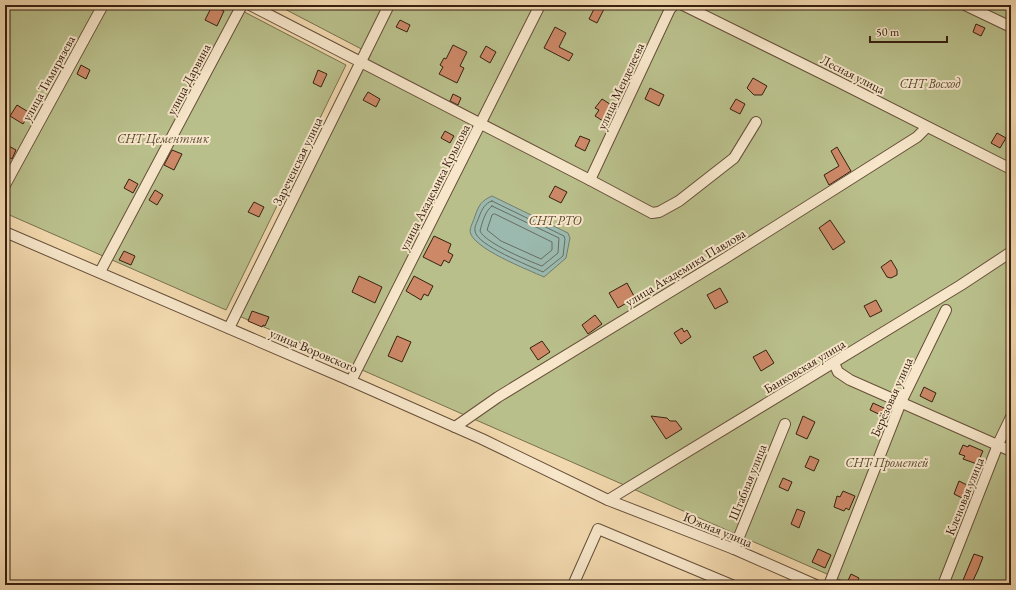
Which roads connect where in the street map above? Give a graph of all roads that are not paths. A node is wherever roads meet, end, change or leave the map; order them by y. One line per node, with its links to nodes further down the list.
1 (103, 5): 16 (street, улица Тимирязева)
2 (242, 5): 19 (street, улица Дарвина)
3 (250, 5): 10 (street)
4 (389, 5): 10 (street, Зареченская улица)
5 (540, 5): 12 (street, улица Академика Крылова)
6 (674, 5): 15 (street, улица Менделеева)
7 (683, 5): 13 (street, Лесная улица)
8 (965, 5): 9 (street)
9 (1011, 27)
10 (361, 62): 12 (street); 21 (street, Зареченская улица)
11 (756, 122): 15 (street)
12 (480, 124): 15 (street); 23 (street, улица Академика Крылова)
13 (927, 126): 14 (street, Лесная улица); 27 (street, улица Академика Павлова)
14 (1011, 169)
15 (590, 180)
16 (5, 186)
17 (5, 232): 19 (street, улица Воровского)
18 (1011, 252): 22 (street, Банковская улица)
19 (100, 272): 21 (street, улица Воровского)
20 (946, 310): 24 (street, Берёзовая улица)
21 (229, 328): 23 (street, улица Воровского)
22 (834, 363): 24 (street); 30 (street, Банковская улица)
23 (352, 381): 27 (street, улица Воровского)
24 (901, 402): 28 (street); 35 (street, Берёзовая улица)
25 (1011, 417): 28 (street, Кленовая улица)
26 (785, 424): 31 (street, Штабная улица)
27 (455, 427): 30 (street, улица Воровского)
28 (998, 446): 29 (street); 36 (street, Кленовая улица)
29 (1011, 451)
30 (608, 500): 31 (street, Южная улица)
31 (734, 550): 34 (street, Южная улица)
32 (573, 585): 33 (street)
33 (732, 585)
34 (816, 585)
35 (829, 585)
36 (943, 585)

